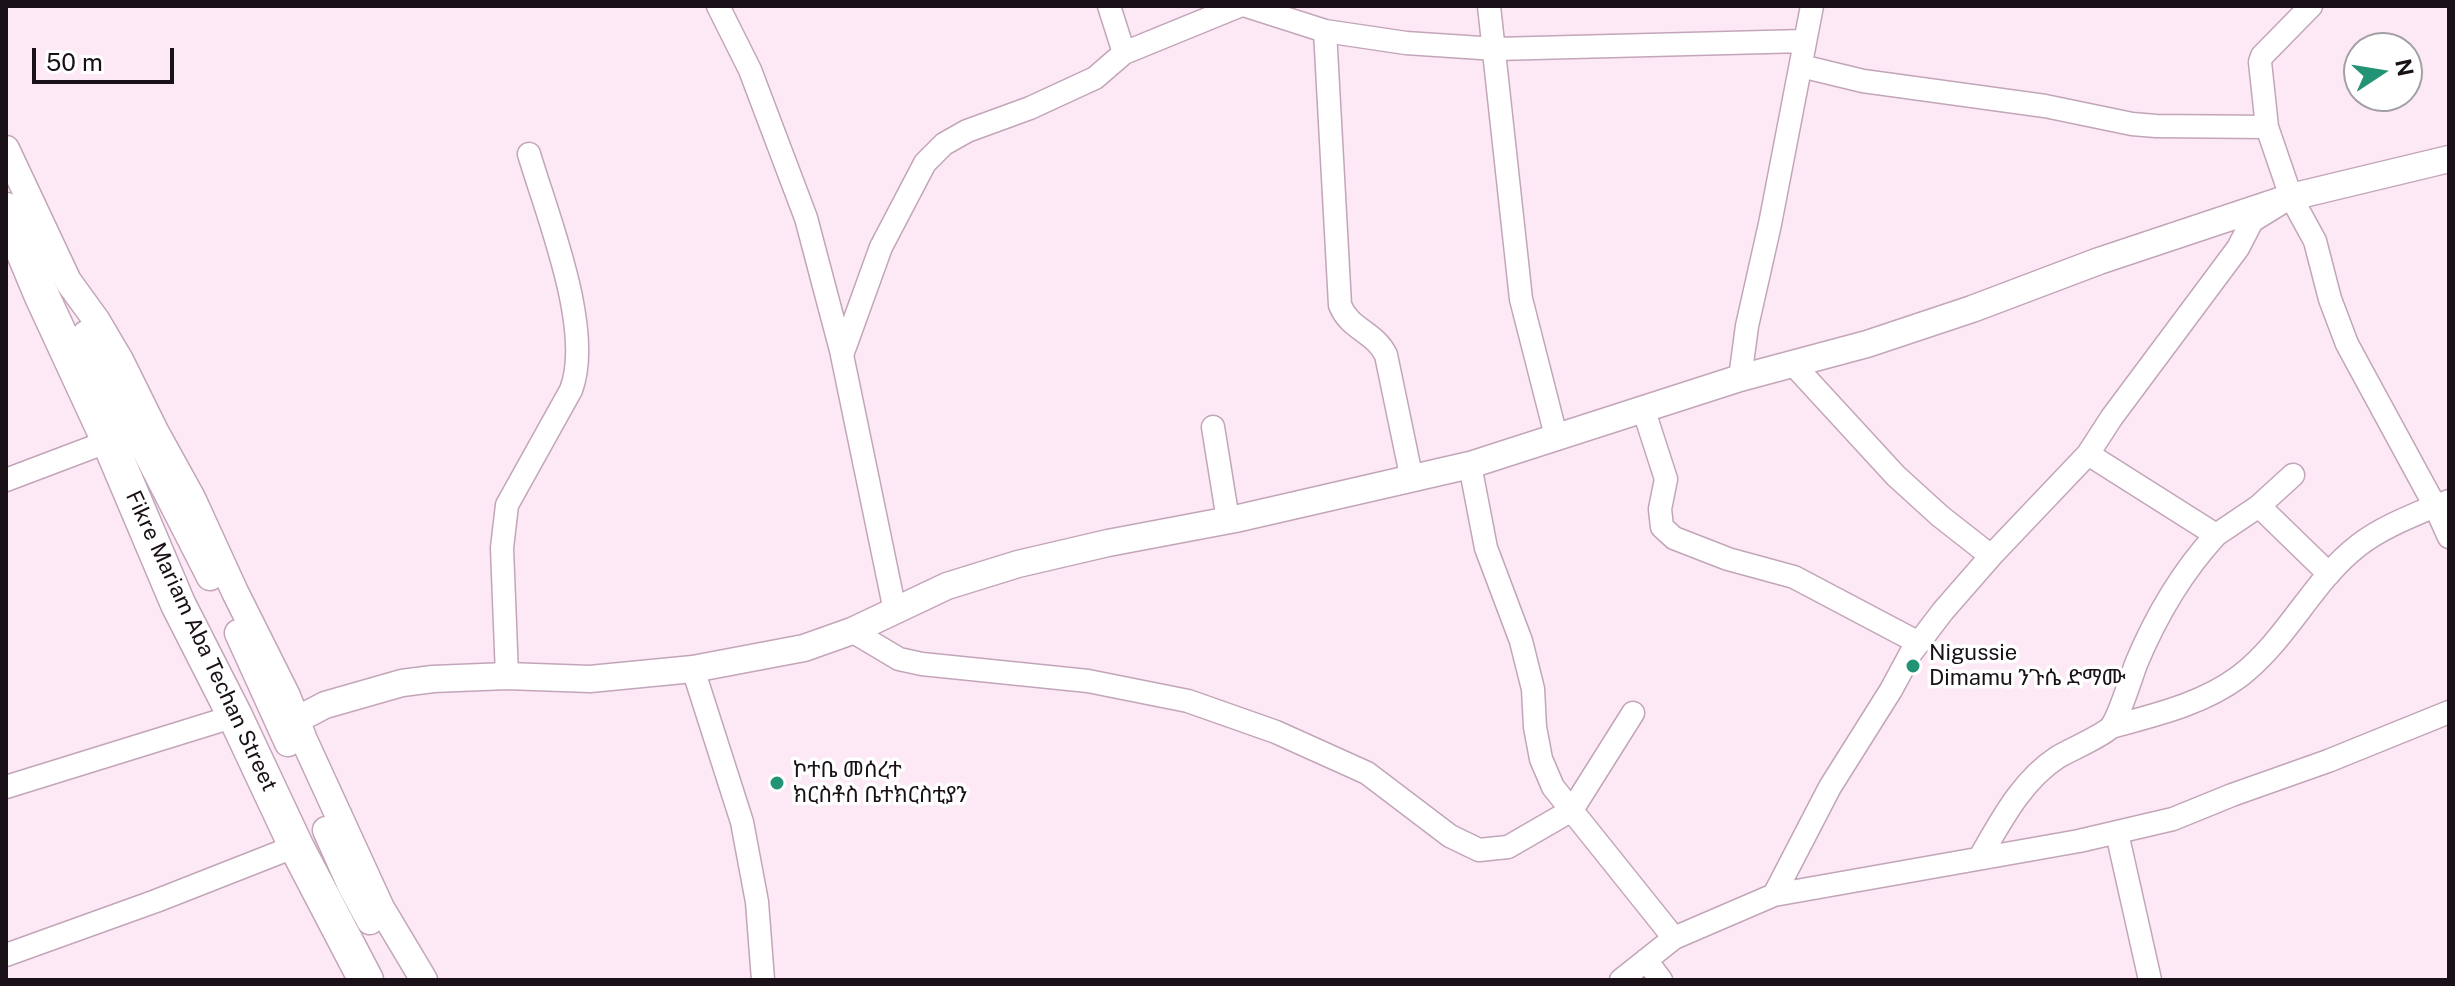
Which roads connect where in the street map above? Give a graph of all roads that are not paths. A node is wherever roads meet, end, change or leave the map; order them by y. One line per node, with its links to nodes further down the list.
1 (718, 6): 21 (street)
2 (1109, 6): 11 (street)
3 (1239, 6): 11 (street)
4 (1247, 6): 8 (street)
5 (1489, 6): 10 (street)
6 (1812, 6): 9 (street)
7 (2311, 6): 13 (street)
8 (1325, 31): 10 (street); 32 (street)
9 (1804, 41): 10 (street); 12 (street)
10 (1496, 49): 26 (street)
11 (1124, 53): 21 (street)
12 (1801, 66): 13 (street); 23 (street)
13 (2267, 127): 17 (street)
14 (6, 149): 20 (street)
15 (529, 154): 44 (street)
16 (2449, 159): 17 (street)
17 (2291, 197): 22 (street); 28 (street); 33 (street)
18 (6, 210): 19 (main road, Fikre Mariam Aba Techan Street)
19 (41, 294): 20 (main road); 27 (main road, Fikre Mariam Aba Techan Street)
20 (86, 317): 48 (street)
21 (842, 355): 40 (street)
22 (1792, 363): 23 (street); 38 (street)
23 (1740, 378): 24 (street)
24 (1643, 408): 26 (street); 42 (street)
25 (1213, 427): 35 (street)
26 (1556, 436): 29 (street)
27 (109, 441): 31 (street); 47 (main road, Fikre Mariam Aba Techan Street)
28 (2088, 454): 36 (street); 38 (street)
29 (1470, 465): 32 (street); 51 (street)
30 (2293, 475): 34 (street)
31 (6, 480)
32 (1412, 480): 35 (street)
33 (2442, 504): 37 (street); 39 (street)
34 (2259, 506): 36 (street); 39 (street)
35 (1228, 520): 40 (street)
36 (2216, 535): 49 (street)
37 (2449, 537)
38 (1991, 556): 42 (street)
39 (2329, 574): 49 (street)
40 (895, 611): 41 (street)
41 (852, 631): 43 (street); 51 (street)
42 (1919, 643): 55 (street)
43 (693, 669): 44 (street); 62 (street)
44 (507, 676): 48 (street)
45 (2449, 712): 52 (street)
46 (1633, 713): 51 (street)
47 (235, 716): 50 (street); 53 (main road, Fikre Mariam Aba Techan Street)
48 (288, 724): 60 (street); 61 (street)
49 (2111, 727): 54 (street)
50 (6, 787)
51 (1572, 810): 56 (street)
52 (2117, 833): 54 (street); 65 (street)
53 (296, 846): 57 (street); 59 (main road, Fikre Mariam Aba Techan Street)
54 (1980, 857): 55 (street)
55 (1774, 895): 56 (street)
56 (1674, 938): 58 (street)
57 (6, 955)
58 (1646, 960): 63 (street); 64 (street)
59 (366, 980)
60 (403, 980)
61 (424, 980)
62 (763, 980)
63 (1621, 980)
64 (1661, 980)
65 (2150, 980)

